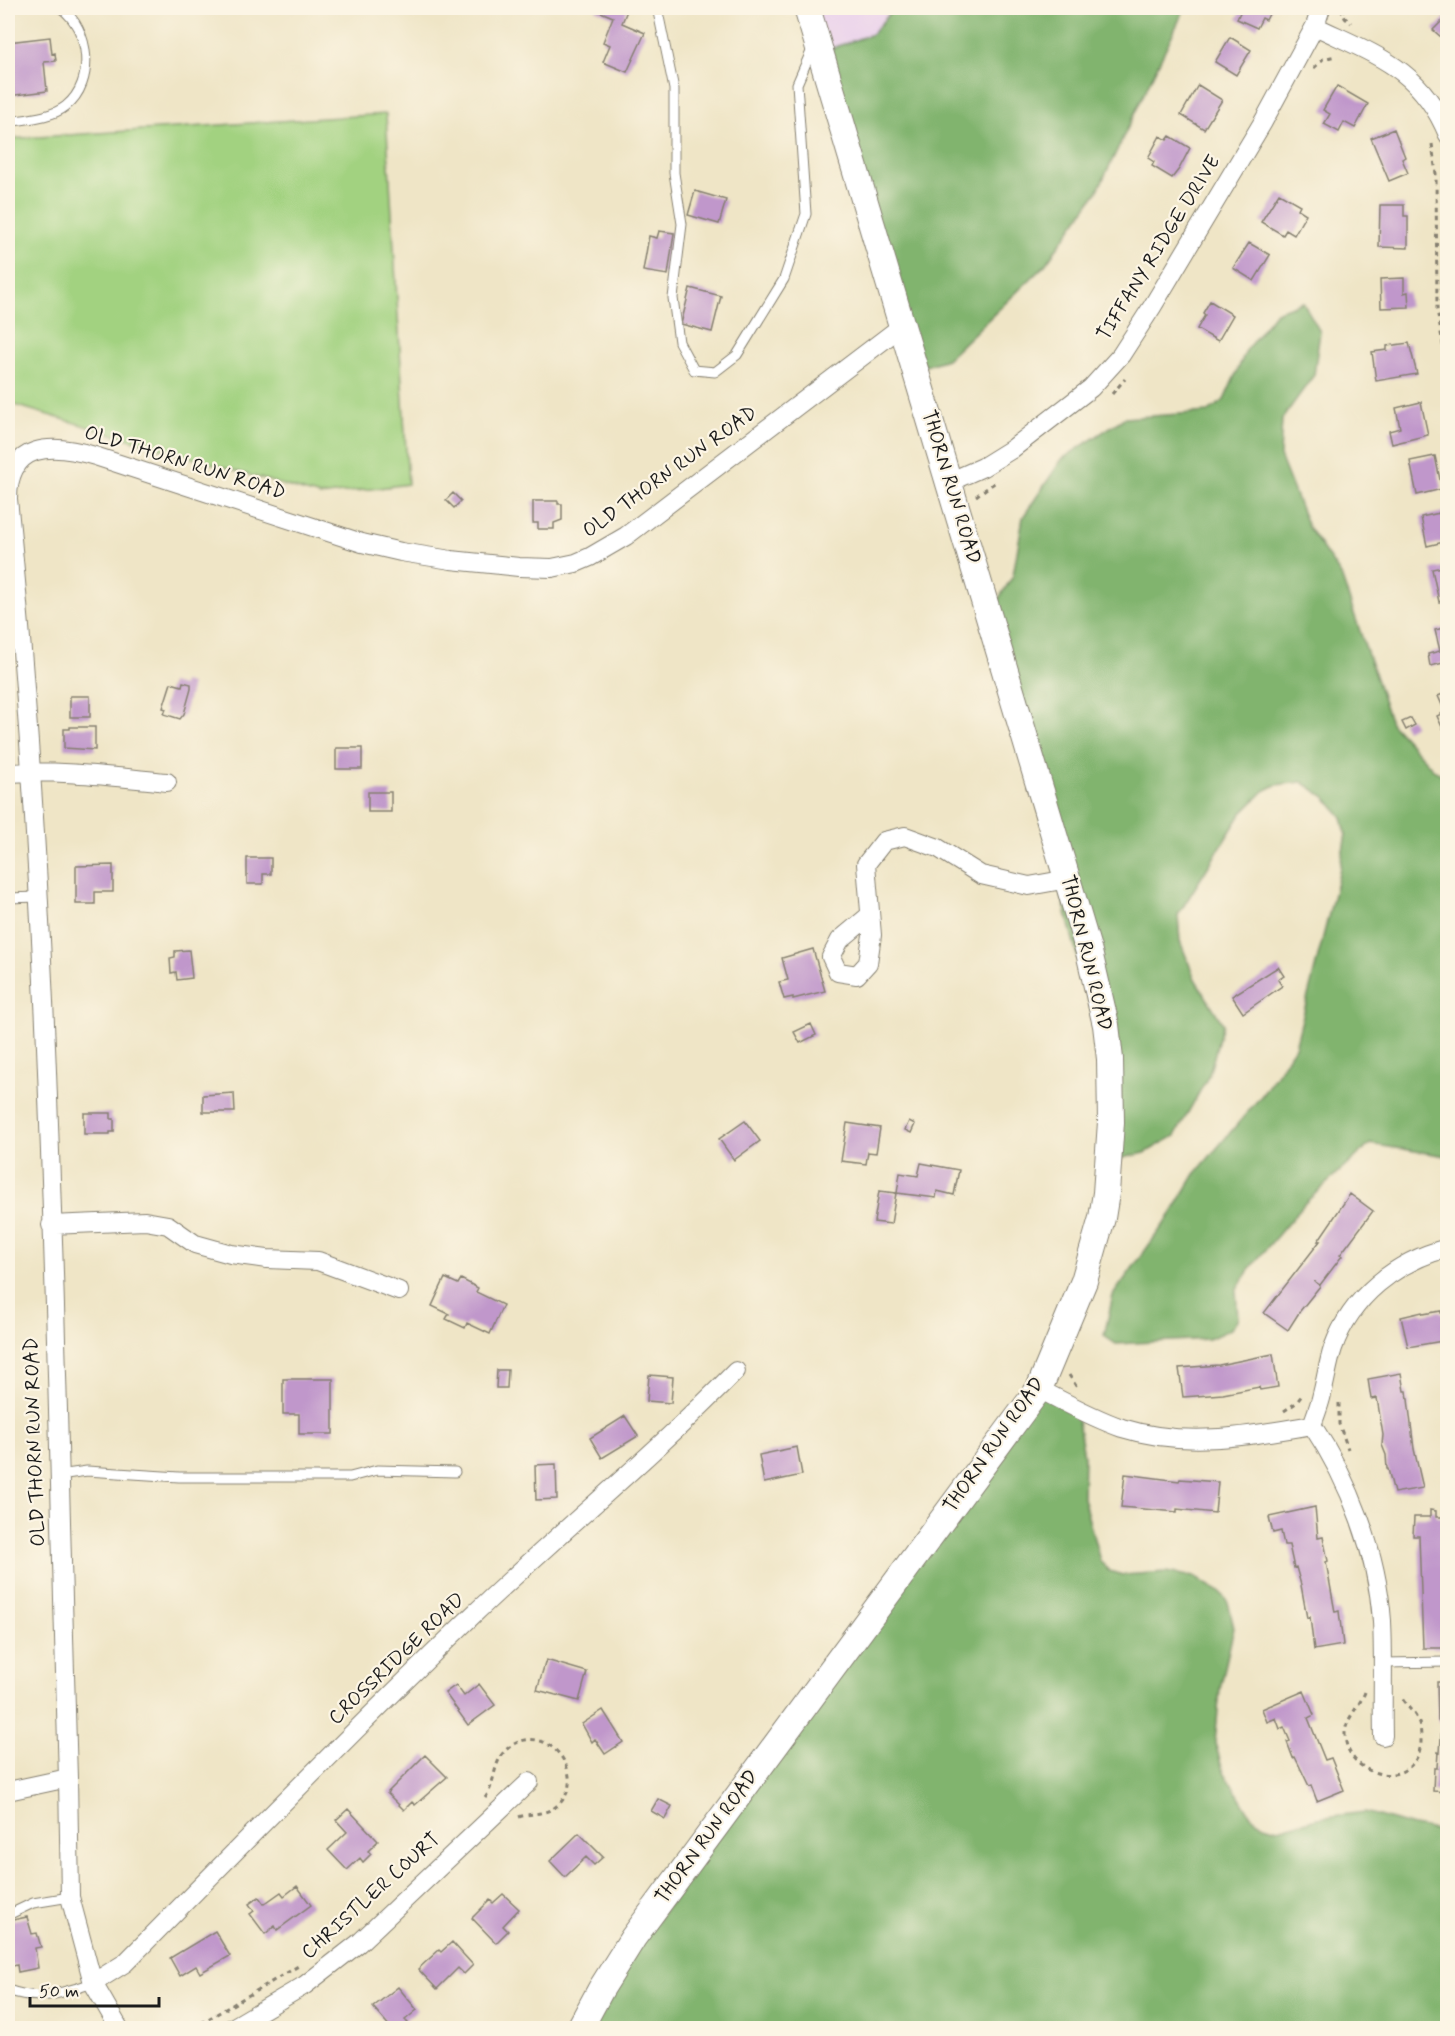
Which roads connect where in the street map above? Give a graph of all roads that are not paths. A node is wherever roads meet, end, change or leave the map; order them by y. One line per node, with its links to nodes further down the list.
1 (61, 8): 7 (lane)
2 (807, 8): 6 (street, THORN RUN ROAD)
3 (1321, 8): 5 (street, TIFFANY RIDGE DRIVE)
4 (658, 12): 6 (lane)
5 (1315, 26): 8 (street); 11 (street, TIFFANY RIDGE DRIVE)
6 (817, 40): 9 (street, THORN RUN ROAD)
7 (8, 122)
8 (1439, 136)
9 (902, 326): 10 (street, OLD THORN RUN ROAD); 11 (street, THORN RUN ROAD)
10 (11, 467): 12 (street, OLD THORN RUN ROAD)
11 (949, 482): 15 (street, THORN RUN ROAD)
12 (31, 772): 13 (street); 14 (street); 16 (street, OLD THORN RUN ROAD)
13 (8, 773)
14 (167, 782)
15 (1068, 879): 18 (street); 23 (street, THORN RUN ROAD)
16 (38, 897): 17 (lane); 19 (street, OLD THORN RUN ROAD)
17 (8, 898)
18 (870, 915)
19 (51, 1225): 21 (street); 26 (street, OLD THORN RUN ROAD)
20 (1448, 1248): 24 (street)
21 (399, 1291)
22 (736, 1371): 35 (street, CROSSRIDGE ROAD)
23 (1039, 1389): 24 (street); 39 (street, THORN RUN ROAD)
24 (1312, 1425): 28 (street)
25 (455, 1472): 26 (lane)
26 (59, 1475): 30 (street, OLD THORN RUN ROAD)
27 (1448, 1662): 28 (lane)
28 (1392, 1663): 29 (street)
29 (1383, 1736)
30 (68, 1778): 32 (street); 33 (street, OLD THORN RUN ROAD)
31 (529, 1782): 38 (street, CHRISTLER COURT)
32 (8, 1791)
33 (70, 1897): 34 (lane); 35 (street, OLD THORN RUN ROAD)
34 (8, 1915)
35 (93, 1983): 36 (lane); 37 (street, OLD THORN RUN ROAD)
36 (8, 1990)
37 (119, 2028)
38 (232, 2028)
39 (580, 2028)

